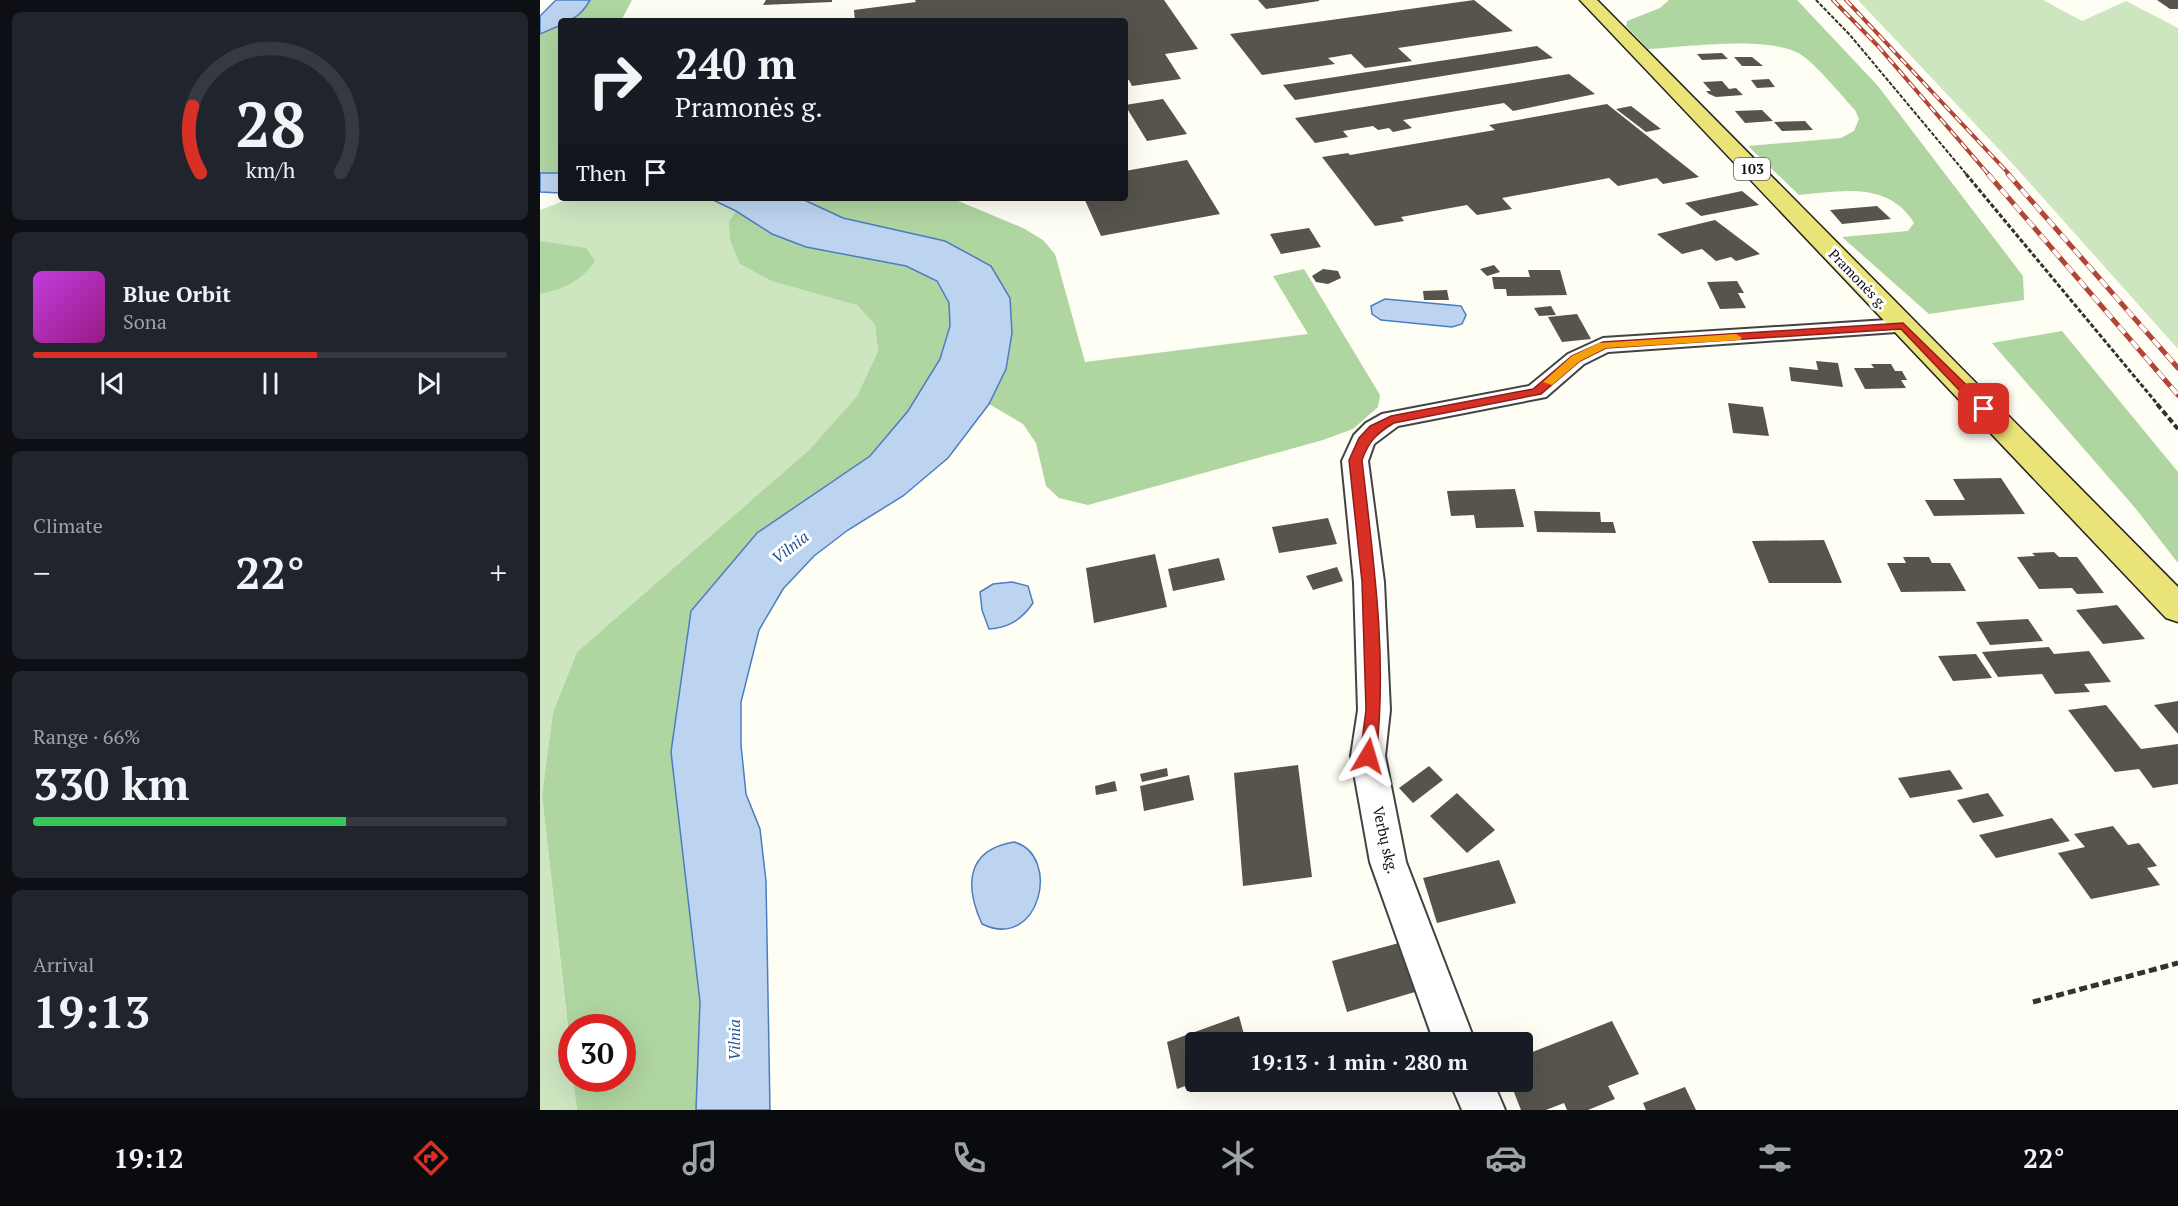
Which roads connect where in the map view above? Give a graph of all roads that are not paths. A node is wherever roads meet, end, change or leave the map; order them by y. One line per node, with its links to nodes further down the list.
1 (1588, 0): 2 (main road, Pramonės g. / 103)
2 (1903, 326): 3 (main road, Pramonės g. / 103); 4 (street, Verbų skg.)
3 (2178, 609)
4 (1450, 1032)
5 (1476, 1092): 6 (street)
6 (1484, 1110)

